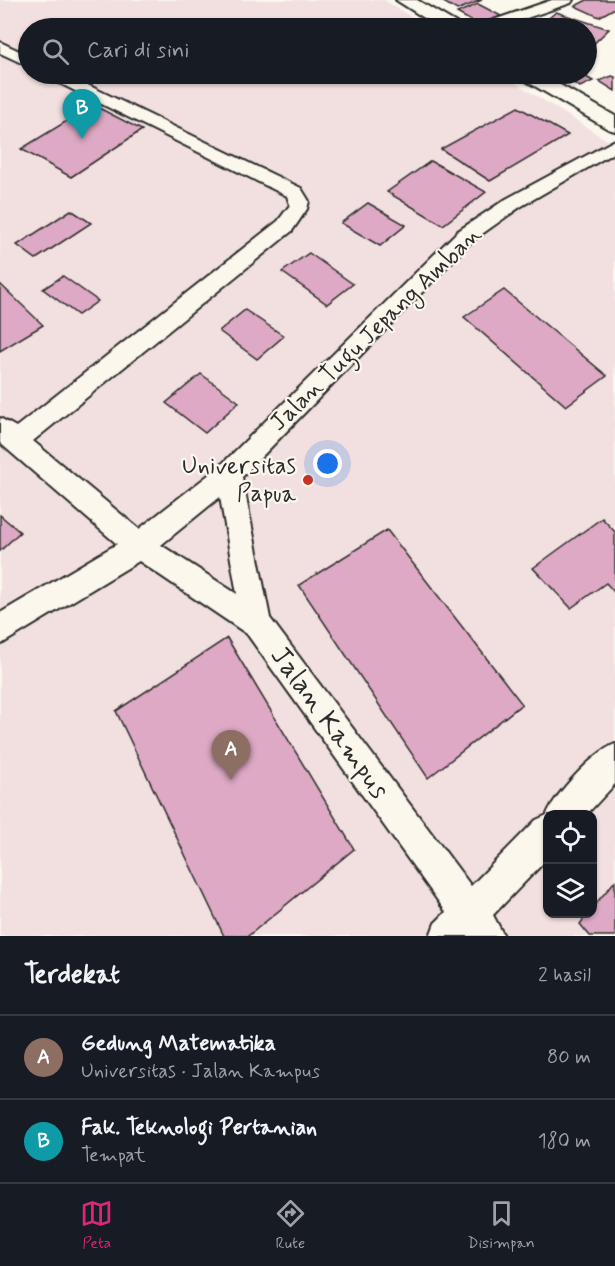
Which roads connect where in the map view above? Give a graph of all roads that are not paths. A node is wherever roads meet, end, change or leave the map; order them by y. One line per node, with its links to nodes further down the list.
1 (405, 0): 3 (main road)
2 (566, 0): 4 (street)
3 (435, 18)
4 (513, 18)
5 (0, 47): 6 (street)
6 (18, 56)
7 (73, 84): 11 (street)
8 (545, 84): 9 (main road)
9 (615, 125)
10 (615, 145): 12 (street, Jalan Tugu Jepang Amban)
11 (8, 434): 13 (street, Jalan Kampus)
12 (229, 474): 13 (street, Jalan Tugu Jepang Amban); 14 (street)
13 (140, 546): 14 (street, Jalan Kampus); 15 (street, Jalan Tugu Jepang Amban)
14 (257, 624): 19 (street, Jalan Kampus)
15 (0, 630)
16 (615, 760): 17 (street)
17 (568, 810)
18 (543, 838): 19 (street)
19 (468, 929)

